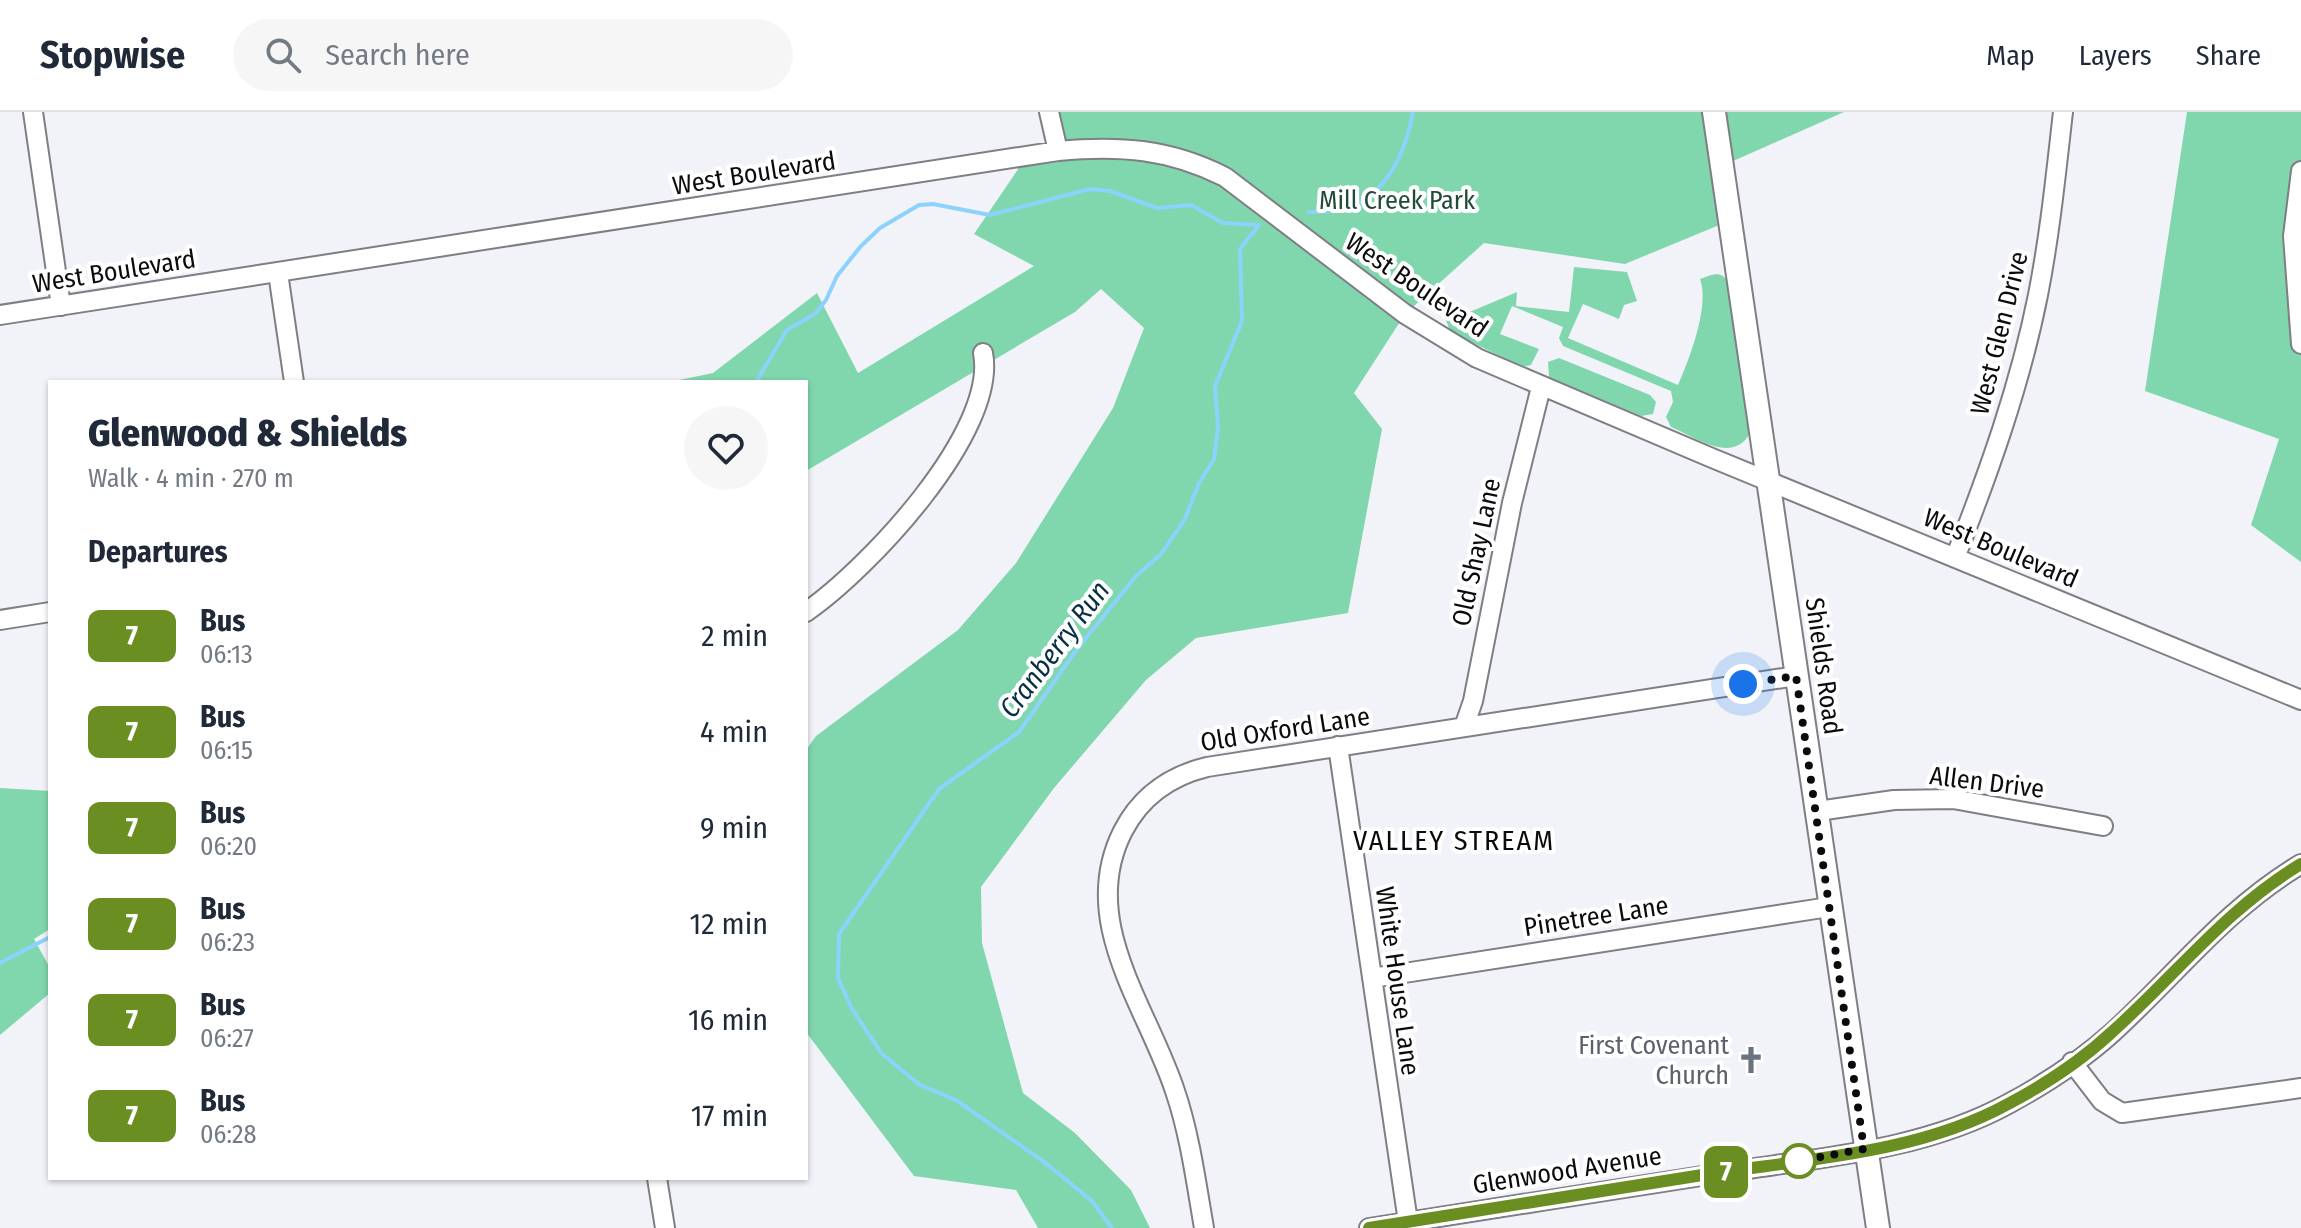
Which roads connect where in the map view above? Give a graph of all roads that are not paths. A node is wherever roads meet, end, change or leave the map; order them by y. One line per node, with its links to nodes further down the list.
1 (33, 112): 8 (street)
2 (1049, 112): 5 (street)
3 (1714, 112): 14 (main road, Shields Road)
4 (2063, 112): 15 (street, West Glen Drive)
5 (1058, 151): 7 (street, West Boulevard); 13 (street, West Boulevard)
6 (2301, 171): 10 (street)
7 (278, 273): 8 (street, West Boulevard); 12 (street)
8 (61, 306): 9 (street, West Boulevard)
9 (0, 315)
10 (2301, 344)
11 (983, 353): 16 (street)
12 (294, 380)
13 (1541, 387): 14 (street, West Boulevard); 21 (street, Old Shay Lane)
14 (1769, 480): 15 (street, West Boulevard); 19 (main road, Shields Road)
15 (1955, 558): 20 (street, West Boulevard)
16 (808, 610)
17 (48, 612): 18 (street)
18 (0, 620)
19 (1796, 676): 21 (street, Old Oxford Lane); 23 (main road, Shields Road)
20 (2301, 700)
21 (1464, 727): 22 (street, Old Oxford Lane)
22 (1338, 746): 27 (street, White House Lane); 34 (street, Old Oxford Lane)
23 (1818, 811): 24 (street, Allen Drive); 26 (main road, Shields Road)
24 (2103, 826)
25 (2301, 864): 28 (street, Glenwood Avenue)
26 (1829, 907): 27 (street, Pinetree Lane); 30 (main road, Shields Road)
27 (1372, 978): 32 (street, White House Lane)
28 (2072, 1062): 29 (street); 30 (street, Glenwood Avenue)
29 (2301, 1088)
30 (1864, 1149): 32 (street, Glenwood Avenue); 36 (main road, Shields Road)
31 (657, 1180): 33 (street)
32 (1408, 1222): 35 (street, Glenwood Avenue)
33 (665, 1228)
34 (1204, 1228)
35 (1369, 1228)
36 (1878, 1228)

